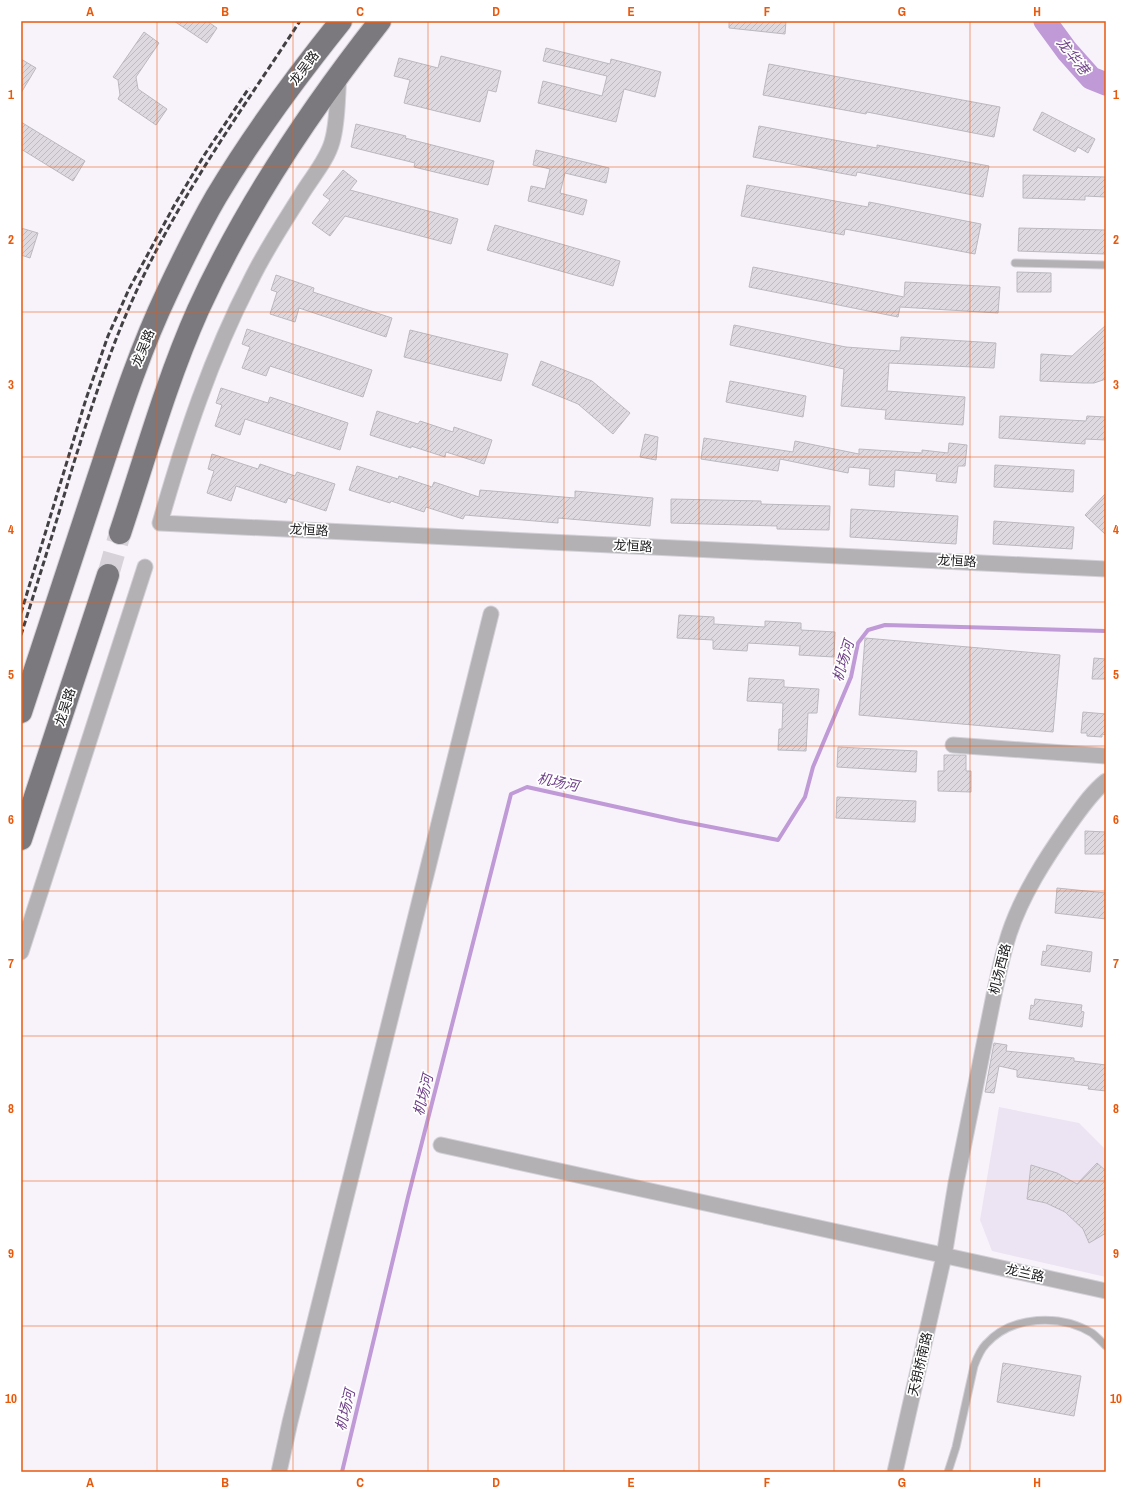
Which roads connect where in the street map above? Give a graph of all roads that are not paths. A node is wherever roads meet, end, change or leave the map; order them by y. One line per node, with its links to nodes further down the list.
1 (341, 21): 11 (main road, 龙吴路)
2 (380, 21): 3 (main road)
3 (339, 75): 6 (main road); 8 (street, 龙恒路)
4 (1015, 263): 5 (lane)
5 (1106, 265)
6 (120, 533)
7 (145, 567): 16 (street)
8 (1106, 569)
9 (108, 574): 15 (main road, 龙吴路)
10 (491, 614): 21 (street)
11 (21, 712)
12 (953, 745): 13 (street)
13 (1106, 756)
14 (1106, 781): 18 (street, 机场西路)
15 (21, 839)
16 (21, 952)
17 (441, 1145): 18 (street, 龙兰路)
18 (944, 1256): 19 (street, 龙兰路); 22 (street, 天钥桥南路)
19 (1106, 1291)
20 (1106, 1346): 23 (lane)
21 (279, 1472)
22 (896, 1472)
23 (948, 1472)

